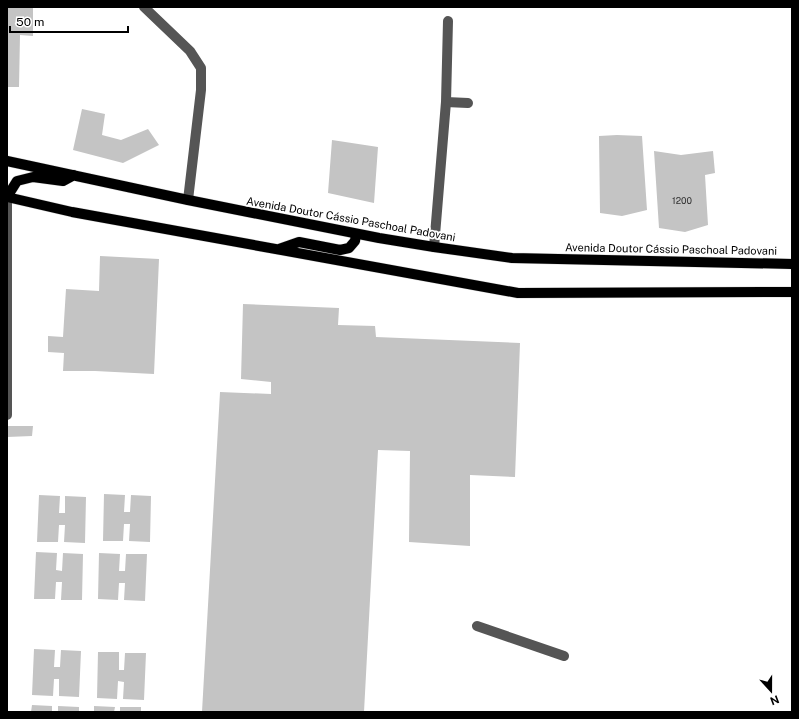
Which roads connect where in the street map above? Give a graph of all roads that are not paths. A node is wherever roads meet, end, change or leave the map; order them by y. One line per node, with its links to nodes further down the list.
1 (144, 7): 8 (street)
2 (448, 21): 3 (street)
3 (446, 102): 4 (street); 10 (street)
4 (468, 104)
5 (7, 162): 6 (main road, Avenida Doutor Cássio Paschoal Padovani)
6 (74, 175): 7 (main road); 8 (main road, Avenida Doutor Cássio Paschoal Padovani)
7 (7, 197): 11 (main road); 14 (street)
8 (188, 200): 9 (main road, Avenida Doutor Cássio Paschoal Padovani)
9 (356, 234): 10 (main road, Avenida Doutor Cássio Paschoal Padovani); 11 (main road)
10 (434, 247): 12 (main road, Avenida Doutor Cássio Paschoal Padovani)
11 (279, 249): 13 (main road)
12 (792, 264)
13 (792, 292)
14 (7, 415)
15 (477, 626): 16 (street)
16 (564, 656)

